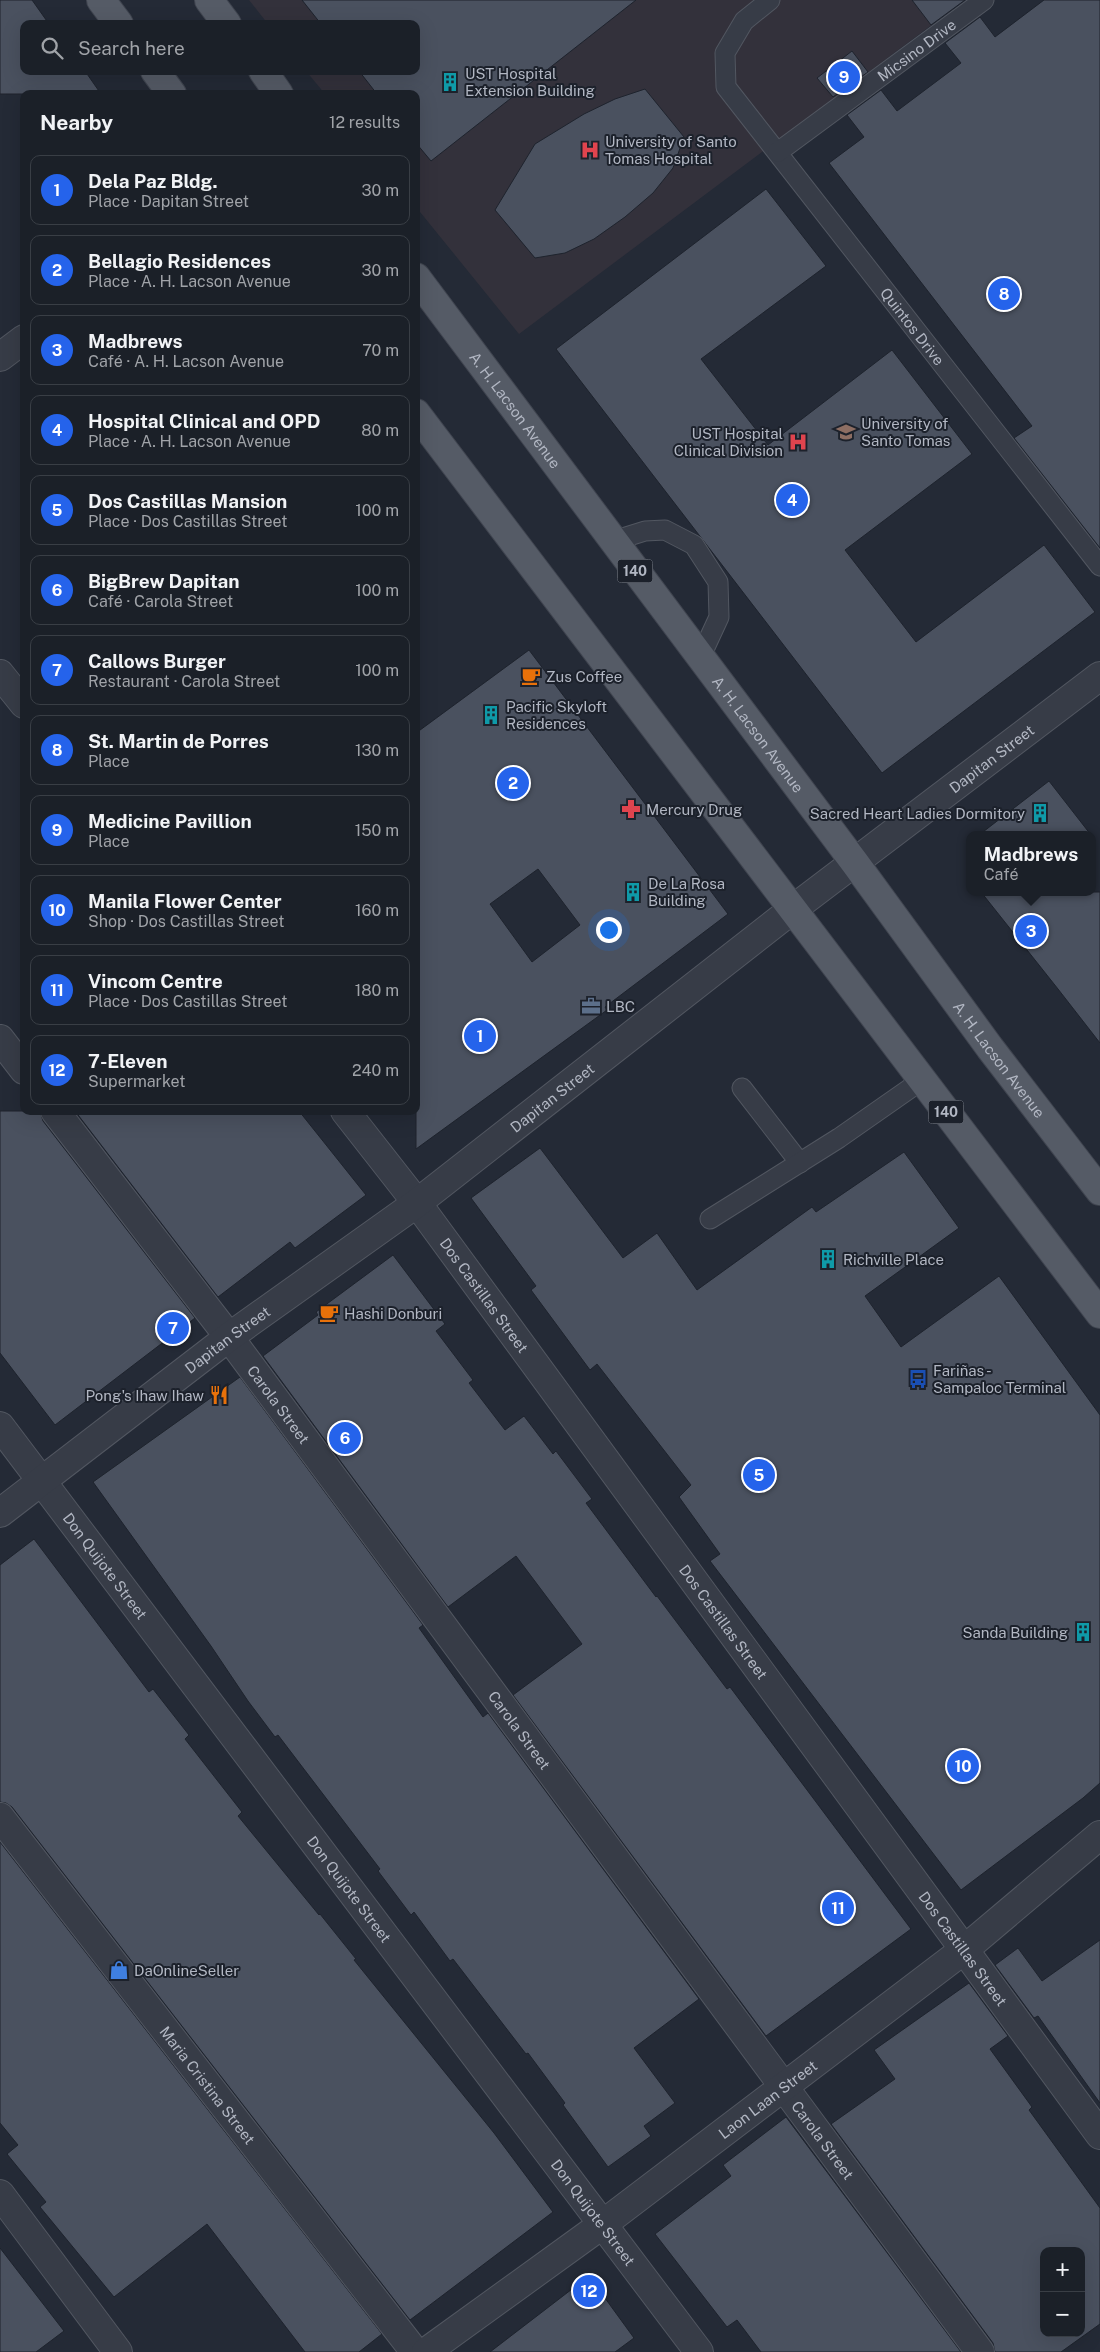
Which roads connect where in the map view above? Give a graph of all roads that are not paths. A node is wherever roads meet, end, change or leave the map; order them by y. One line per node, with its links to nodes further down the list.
1 (101, 0): 5 (main road)
2 (210, 0): 6 (main road)
3 (770, 0): 11 (lane, Quintos Drive)
4 (984, 0): 11 (lane, Micsino Drive)
5 (116, 20)
6 (224, 20)
7 (158, 75): 9 (main road)
8 (265, 75): 10 (main road)
9 (169, 90)
10 (276, 90)
11 (778, 152): 17 (lane, Quintos Drive)
12 (420, 282): 16 (main road, A. H. Lacson Avenue / 140)
13 (20, 342): 14 (street)
14 (0, 357)
15 (420, 418): 23 (main road, 140)
16 (613, 541): 18 (main road, A. H. Lacson Avenue / 140); 18 (lane)
17 (1099, 565)
18 (700, 658): 22 (main road, A. H. Lacson Avenue / 140)
19 (0, 674): 21 (street)
20 (1100, 676): 22 (street, Dapitan Street)
21 (20, 699)
22 (855, 863): 23 (street, Dapitan Street); 31 (main road, A. H. Lacson Avenue / 140)
23 (793, 909): 26 (main road, 140); 32 (street, Dapitan Street)
24 (0, 1039): 25 (street)
25 (20, 1065)
26 (922, 1080): 30 (lane); 34 (main road, 140)
27 (742, 1088): 30 (lane)
28 (58, 1115): 35 (street, Carola Street)
29 (347, 1115): 32 (street, Dos Castillas Street)
30 (800, 1163): 33 (lane)
31 (1100, 1191)
32 (417, 1203): 35 (street, Dapitan Street); 41 (street, Dos Castillas Street)
33 (710, 1219)
34 (1100, 1314)
35 (229, 1337): 37 (street, Dapitan Street); 42 (street, Carola Street)
36 (0, 1426): 37 (street, Don Quijote Street)
37 (42, 1481): 38 (street, Dapitan Street); 45 (street, Don Quijote Street)
38 (0, 1513)
39 (0, 1817): 47 (street, Maria Cristina Street)
40 (1100, 1835): 41 (street, Laon Laan Street)
41 (965, 1949): 42 (street, Laon Laan Street); 43 (street, Dos Castillas Street)
42 (783, 2086): 45 (street, Laon Laan Street); 50 (street, Carola Street)
43 (1100, 2135)
44 (0, 2194): 46 (street)
45 (603, 2224): 48 (street, Laon Laan Street); 49 (street, Don Quijote Street)
46 (118, 2352)
47 (415, 2352)
48 (426, 2352)
49 (699, 2352)
50 (980, 2352)

